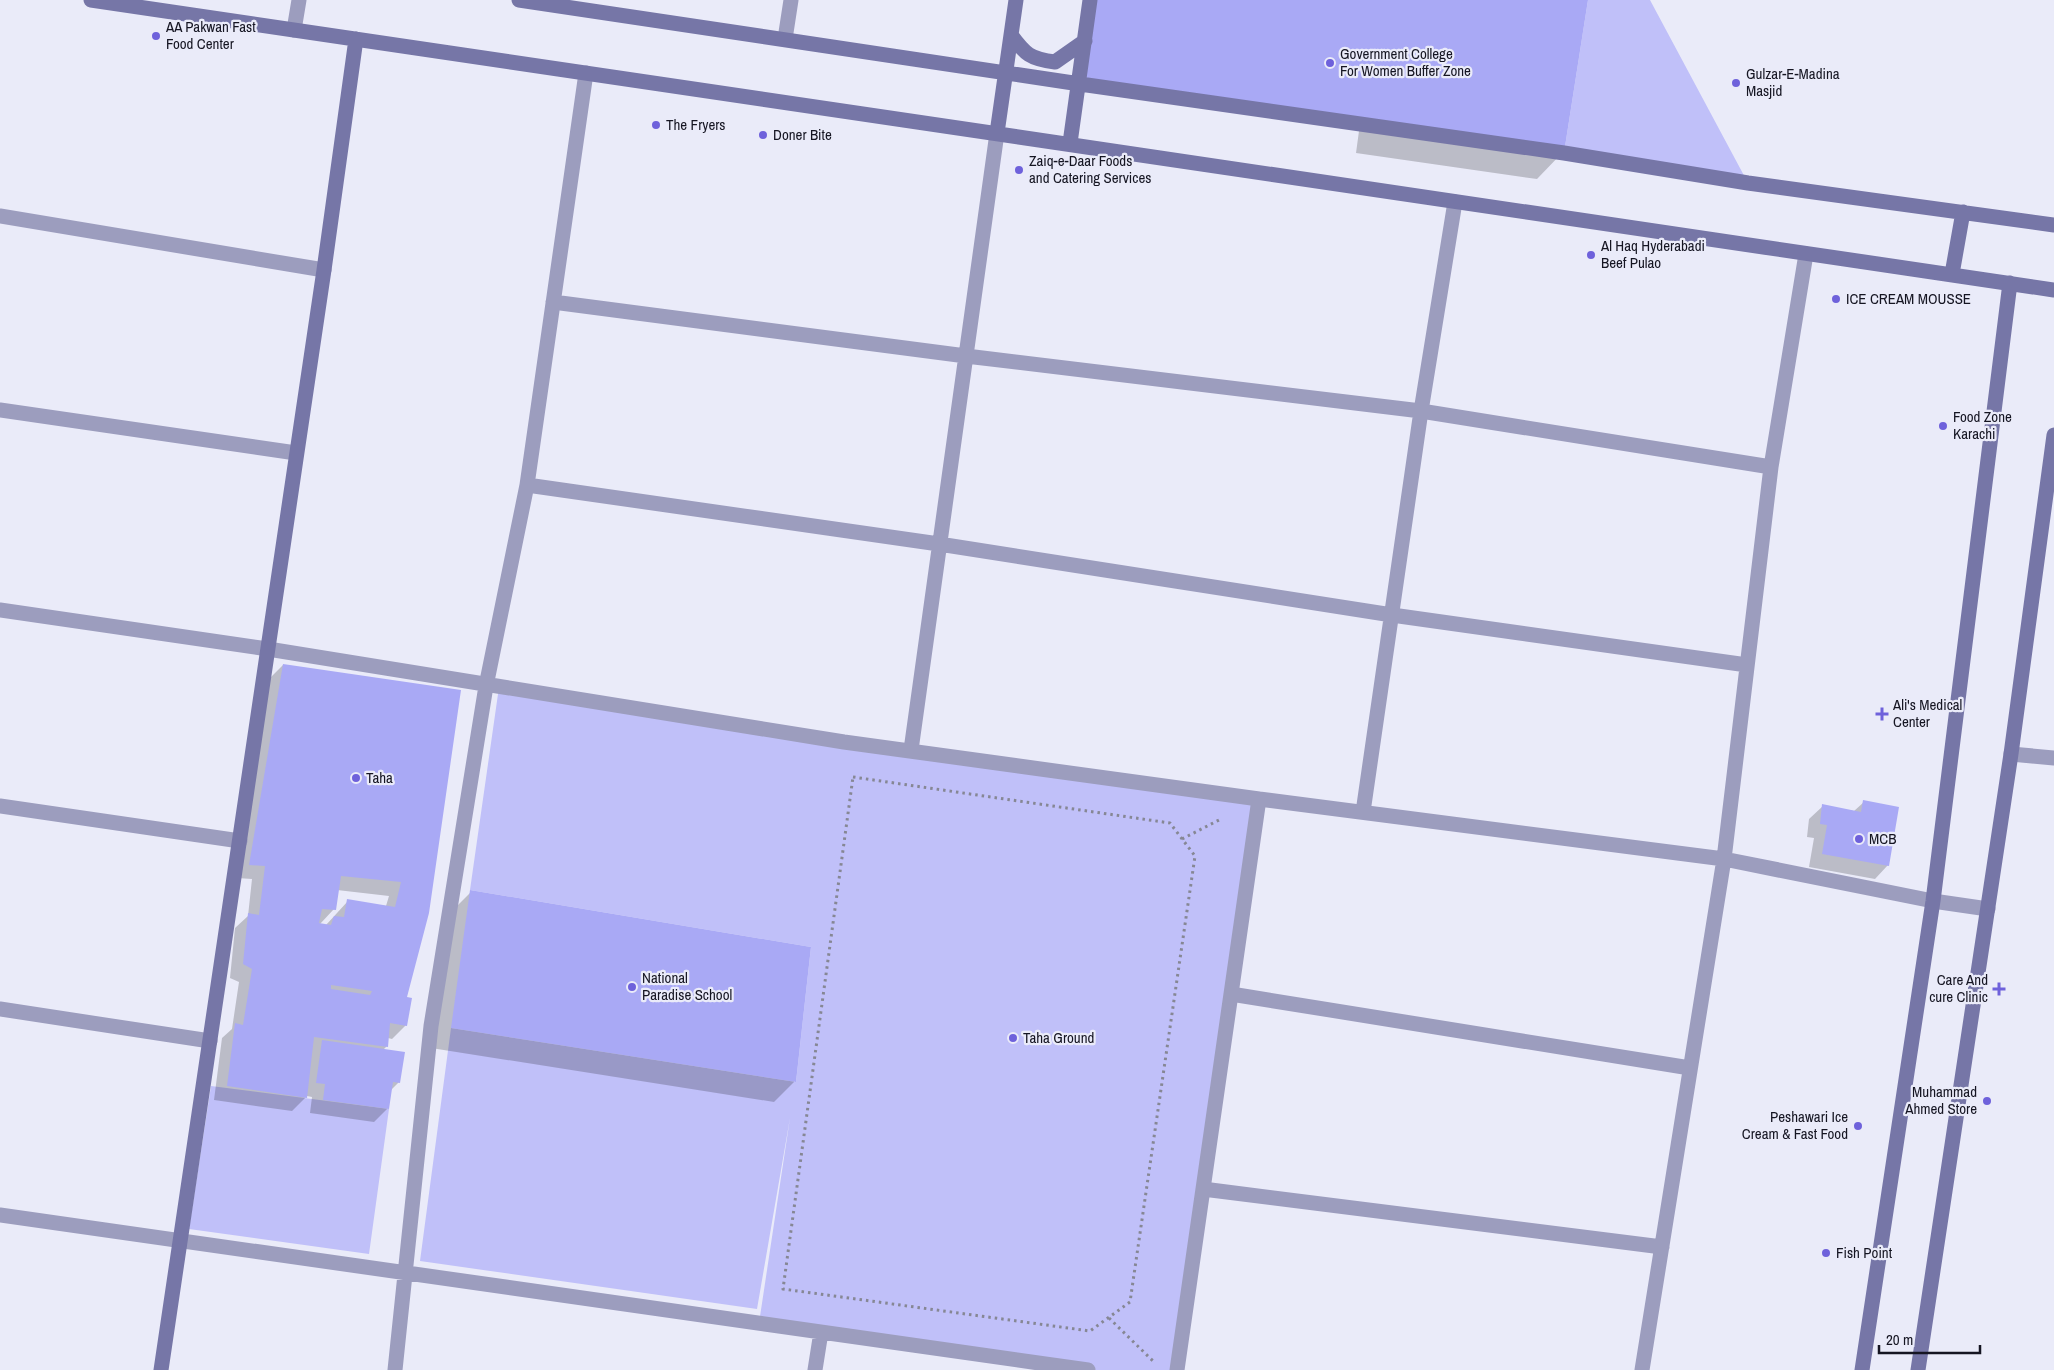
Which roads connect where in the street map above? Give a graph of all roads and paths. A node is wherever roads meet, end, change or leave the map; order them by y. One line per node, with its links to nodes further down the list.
1 (91, 0): 7 (main road)
2 (299, 0): 7 (street)
3 (518, 0): 10 (main road)
4 (790, 0): 10 (street)
5 (1016, 0): 8 (main road)
6 (1090, 0): 11 (main road)
7 (294, 30): 9 (main road)
8 (1011, 35): 11 (main road); 12 (main road)
9 (356, 39): 13 (main road); 22 (main road)
10 (785, 39): 12 (main road)
11 (1085, 42): 14 (main road)
12 (1005, 72): 14 (main road); 15 (main road)
13 (586, 73): 15 (main road); 26 (street)
14 (1080, 84): 16 (main road); 18 (main road)
15 (997, 133): 16 (main road); 27 (street)
16 (1070, 143): 17 (main road)
17 (1455, 202): 21 (main road); 29 (street)
18 (1963, 212): 20 (main road); 23 (main road)
19 (0, 216): 22 (street)
20 (2054, 225)
21 (1806, 254): 23 (main road); 32 (street)
22 (324, 270): 31 (main road)
23 (1952, 274): 24 (main road)
24 (2010, 283): 25 (main road); 48 (main road)
25 (2054, 290)
26 (553, 302): 27 (street); 33 (street)
27 (966, 356): 29 (street); 34 (street)
28 (0, 410): 31 (street)
29 (1421, 411): 32 (street); 36 (street)
30 (2054, 435): 41 (main road)
31 (296, 453): 37 (main road)
32 (1771, 467): 38 (street)
33 (527, 485): 34 (street); 39 (street)
34 (939, 544): 36 (street); 40 (street)
35 (0, 610): 37 (street)
36 (1392, 615): 38 (street); 45 (street)
37 (268, 649): 39 (street); 46 (main road)
38 (1747, 665): 47 (street)
39 (486, 686): 40 (street); 58 (street)
40 (911, 750): 43 (street)
41 (2011, 754): 42 (street); 49 (main road)
42 (2054, 758)
43 (1259, 799): 45 (street); 50 (street)
44 (0, 806): 46 (street)
45 (1363, 812): 47 (street)
46 (240, 841): 52 (main road)
47 (1724, 859): 48 (street); 53 (street)
48 (1933, 901): 49 (street); 68 (main road)
49 (1988, 909): 69 (main road)
50 (1231, 994): 53 (street); 54 (street)
51 (0, 1009): 52 (street)
52 (210, 1041): 56 (main road)
53 (1690, 1068): 57 (street)
54 (1203, 1189): 57 (street); 66 (street)
55 (0, 1215): 56 (street)
56 (181, 1240): 58 (street); 62 (main road)
57 (1662, 1247): 67 (street)
58 (404, 1271): 60 (street); 63 (street)
59 (1109, 1318): 59 (path); 61 (path)
60 (820, 1332): 64 (street); 65 (street)
61 (1156, 1364)
62 (161, 1370)
63 (395, 1370)
64 (815, 1370)
65 (1088, 1370)
66 (1177, 1370)
67 (1642, 1370)
68 (1862, 1370)
69 (1918, 1370)

